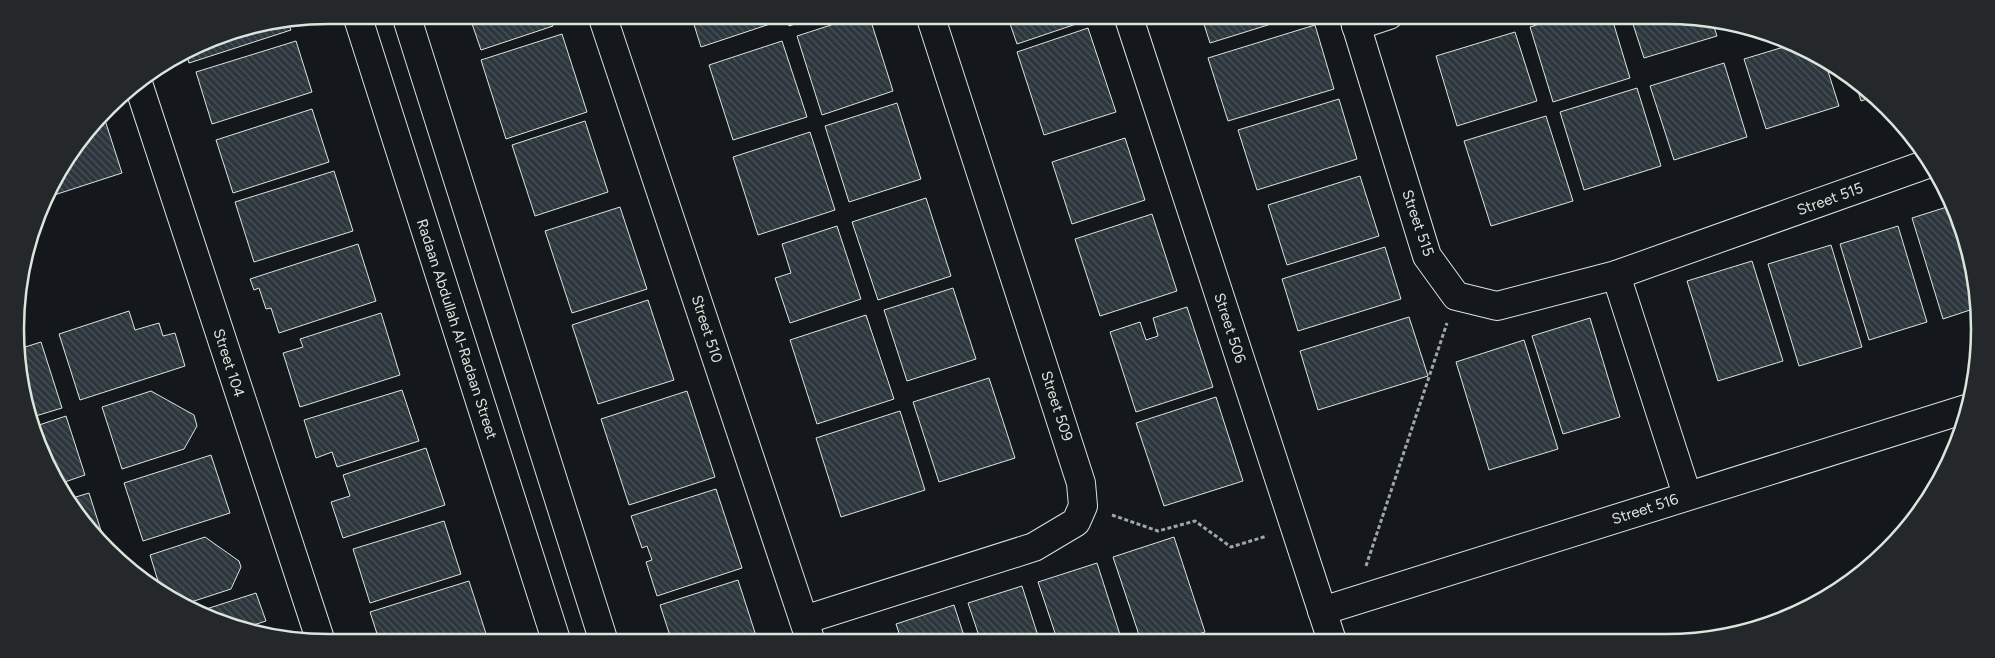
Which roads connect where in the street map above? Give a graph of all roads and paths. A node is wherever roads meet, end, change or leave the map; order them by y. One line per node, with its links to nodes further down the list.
1 (360, 24): 19 (street, Radaan Abdullah Al-Radaan Street)
2 (409, 24): 20 (street)
3 (605, 24): 17 (street, Street 510)
4 (933, 24): 13 (street, Street 509)
5 (1131, 24): 14 (street, Street 506)
6 (1355, 24): 10 (street, Street 515)
7 (140, 89): 18 (street, Street 104)
8 (1924, 165): 9 (street, Street 515)
9 (1616, 275): 10 (street, Street 515); 12 (street)
10 (1456, 296): 15 (path)
11 (1960, 411): 12 (street, Street 516)
12 (1687, 495): 15 (street, Street 516)
13 (1083, 506): 14 (path); 17 (street)
14 (1294, 527): 16 (street, Street 506)
15 (1354, 601): 16 (street, Street 516)
16 (1322, 611): 21 (street, Street 506)
17 (808, 631)
18 (318, 634)
19 (554, 634)
20 (601, 634)
21 (1330, 634)

